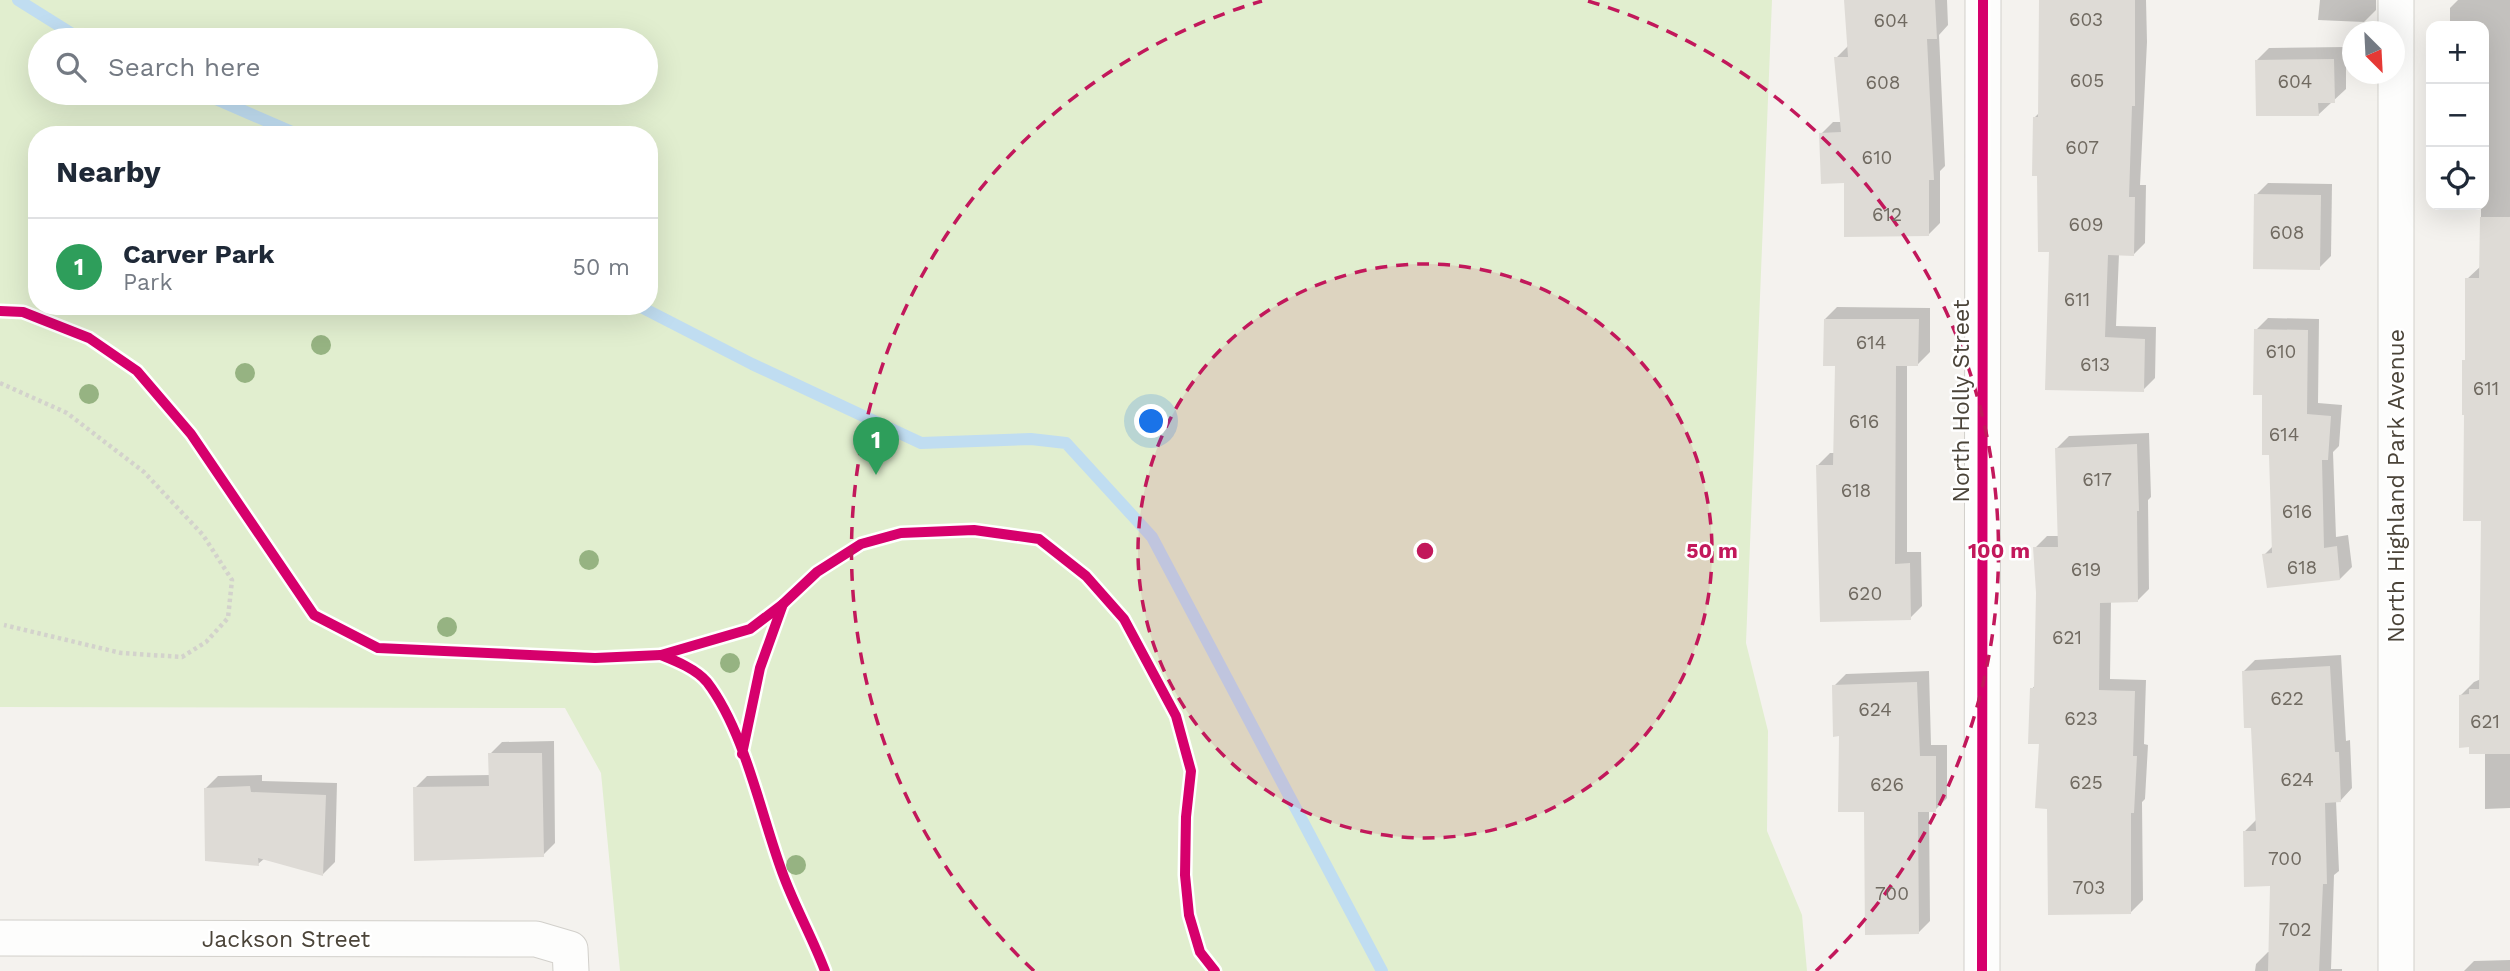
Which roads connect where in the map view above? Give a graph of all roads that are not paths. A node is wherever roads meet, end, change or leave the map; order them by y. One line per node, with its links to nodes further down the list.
1 (1983, 0): 5 (street, North Holly Street)
2 (2396, 0): 6 (street, North Highland Park Avenue)
3 (0, 938): 4 (street, Jackson Street)
4 (571, 960)
5 (1982, 971)
6 (2396, 971)

